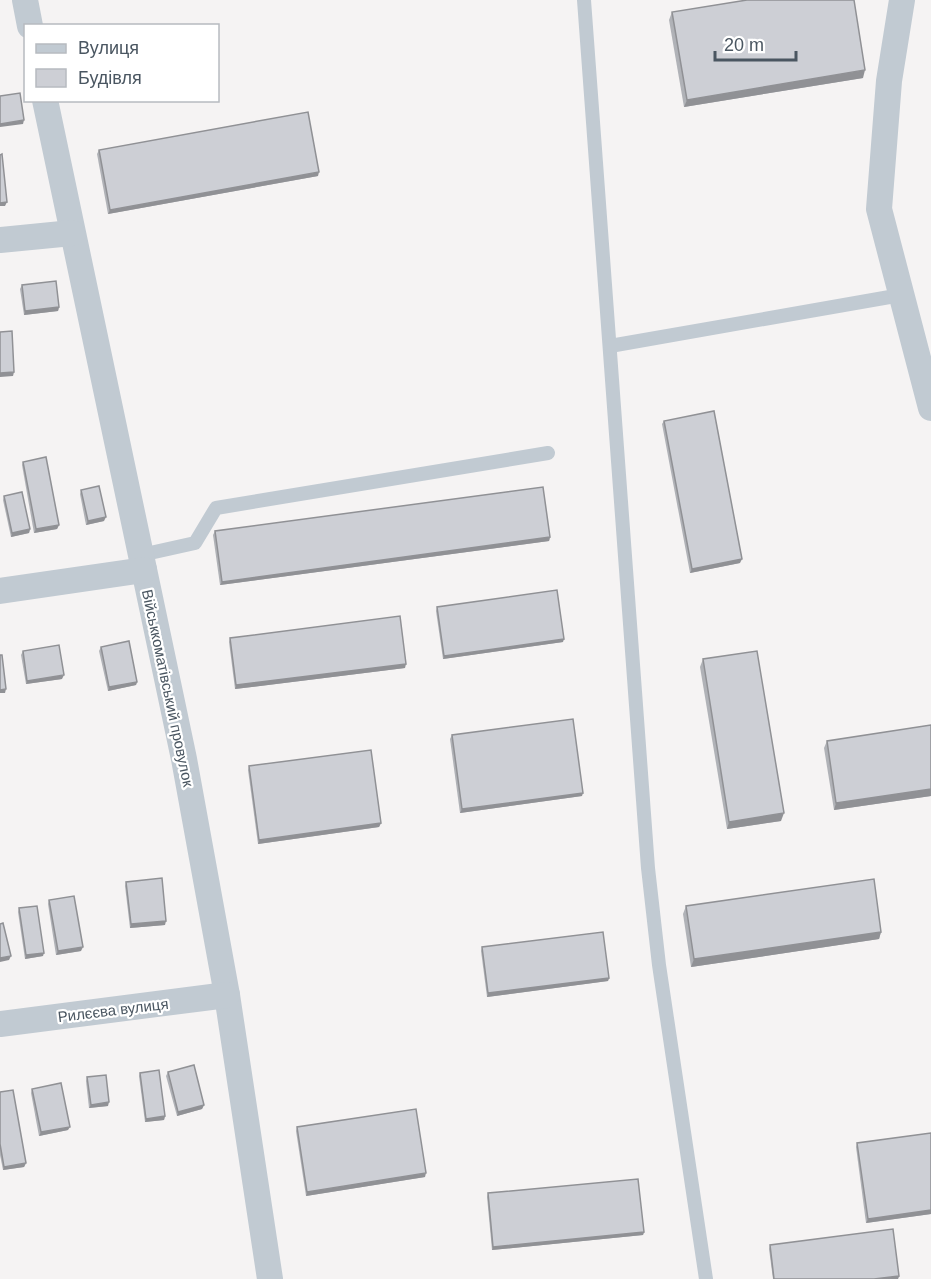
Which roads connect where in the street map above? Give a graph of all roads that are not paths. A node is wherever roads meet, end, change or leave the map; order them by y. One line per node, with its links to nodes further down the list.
1 (25, 0): 4 (street)
2 (584, 0): 9 (lane)
3 (902, 0): 8 (street)
4 (30, 24)
5 (45, 102): 6 (street, Військкоматівський провулок)
6 (72, 232): 7 (street); 12 (street, Військкоматівський провулок)
7 (0, 240)
8 (901, 295): 9 (lane); 10 (street)
9 (610, 346): 17 (lane)
10 (931, 408)
11 (548, 453): 12 (lane)
12 (142, 563): 13 (street); 14 (street, Військкоматівський провулок)
13 (0, 591)
14 (226, 995): 15 (street, Рилєєва вулиця); 16 (street, Військкоматівський провулок)
15 (0, 1024)
16 (270, 1279)
17 (705, 1279)

